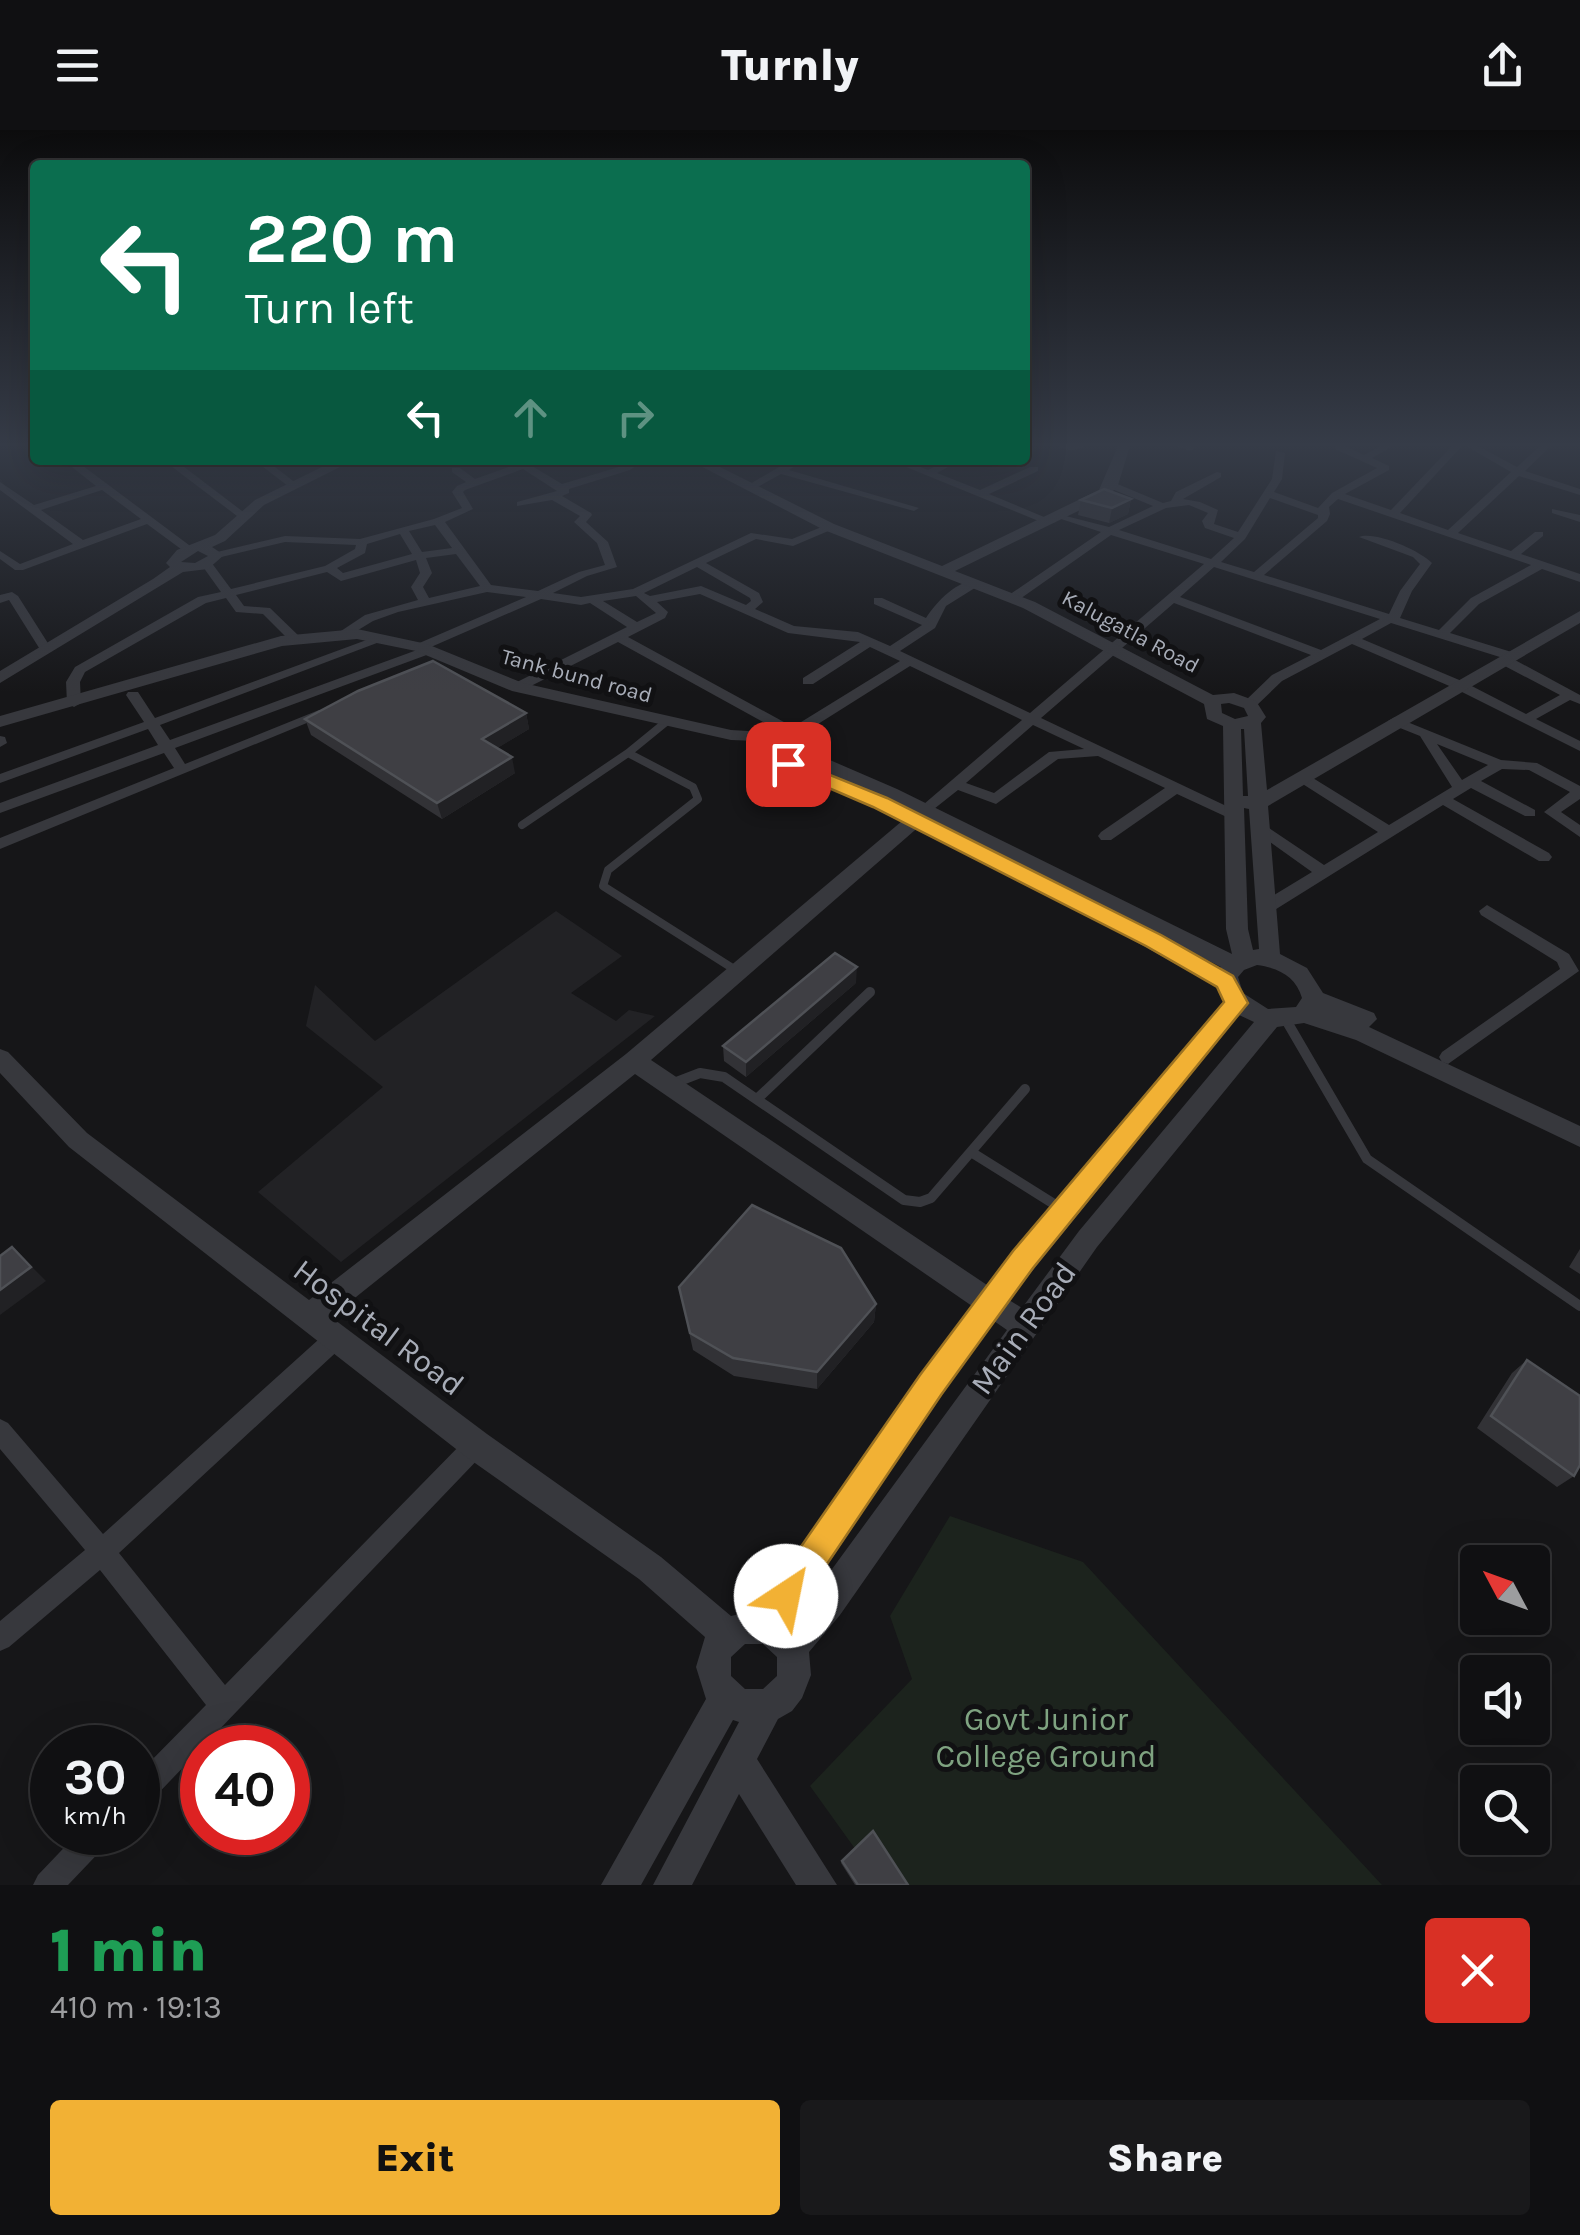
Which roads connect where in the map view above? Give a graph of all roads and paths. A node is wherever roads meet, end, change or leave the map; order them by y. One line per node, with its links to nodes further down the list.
1 (61, 528): 25 (street)
2 (127, 528): 25 (street)
3 (164, 528): 28 (street)
4 (231, 528): 28 (street)
5 (411, 528): 18 (street)
6 (443, 528): 26 (street)
7 (586, 528): 45 (street)
8 (825, 528): 31 (street)
9 (834, 528): 37 (street, Kalugatla Road)
10 (1036, 528): 37 (street)
11 (1090, 528): 19 (street)
12 (1121, 528): 19 (street)
13 (1218, 528): 22 (street)
14 (1246, 528): 22 (street)
15 (1310, 528): 38 (street)
16 (1433, 528): 20 (street)
17 (1457, 528): 20 (street)
18 (403, 530): 24 (street); 30 (street)
19 (1110, 533): 33 (street); 46 (street)
20 (1450, 534): 29 (street)
21 (1540, 534): 29 (street)
22 (1241, 536): 33 (street)
23 (1366, 537): 54 (street)
24 (362, 542): 28 (street); 36 (street)
25 (82, 545): 34 (street)
26 (459, 550): 30 (street); 41 (street)
27 (0, 554): 34 (street)
28 (204, 554): 35 (street); 35 (street); 43 (street)
29 (1513, 555): 32 (street)
30 (420, 558): 36 (street); 51 (street)
31 (698, 562): 44 (street); 52 (street)
32 (1540, 565): 39 (street); 58 (street)
33 (1212, 566): 38 (street); 47 (street)
34 (18, 568): 42 (street)
35 (180, 568): 64 (street)
36 (329, 568): 43 (street)
37 (943, 570): 40 (street, Kalugatla Road)
38 (1254, 578): 54 (street)
39 (1580, 578)
40 (974, 583): 46 (street, Kalugatla Road); 55 (street)
41 (487, 588): 45 (street); 51 (street)
42 (15, 591): 64 (street)
43 (231, 591): 62 (street); 80 (street)
44 (636, 592): 48 (street); 49 (street)
45 (540, 595): 48 (street); 65 (street)
46 (1013, 598): 66 (street, Kalugatla Road)
47 (1172, 598): 66 (street); 68 (street)
48 (593, 600): 56 (street)
49 (650, 600): 52 (street); 56 (street)
50 (878, 601): 55 (street)
51 (426, 602): 57 (street)
52 (746, 610): 63 (street)
53 (1580, 616): 69 (street)
54 (1389, 620): 58 (street); 61 (street)
55 (930, 625): 67 (street)
56 (637, 628): 59 (street)
57 (345, 634): 60 (street, Tank bund road); 62 (street, Tank bund road)
58 (1441, 635): 69 (street)
59 (619, 637): 76 (street); 89 (street)
60 (384, 638): 65 (street, Tank bund road); 88 (street)
61 (1352, 639): 68 (street); 75 (street)
62 (297, 641): 77 (street); 80 (street)
63 (870, 641): 67 (street); 74 (street)
64 (45, 648): 73 (street)
65 (425, 648): 71 (street, Tank bund road); 94 (street)
66 (1113, 650): 79 (street, Kalugatla Road); 84 (street)
67 (891, 651): 70 (street)
68 (1322, 654): 82 (street)
69 (1510, 659): 75 (street); 78 (street)
70 (910, 660): 84 (street); 89 (street)
71 (455, 661): 72 (street); 76 (street, Tank bund road)
72 (437, 668)
73 (2, 675)
74 (808, 681)
75 (1459, 684): 83 (street); 87 (street)
76 (518, 687): 86 (street, Tank bund road)
77 (134, 696): 88 (street); 92 (street)
78 (1575, 697): 83 (street)
79 (1212, 702): 82 (street, Kalugatla Road); 82 (street, Kalugatla Road)
80 (74, 703): 85 (street)
81 (346, 704): 99 (street)
82 (1245, 716): 107 (street); 109 (street)
83 (1526, 719): 95 (street)
84 (1028, 720): 97 (street); 102 (street)
85 (0, 722)
86 (666, 722): 90 (street, Tank bund road); 96 (lane)
87 (1395, 722): 91 (street); 100 (street)
88 (150, 724): 94 (street); 101 (street)
89 (794, 732): 93 (street)
90 (730, 735): 93 (street); 111 (street)
91 (1426, 737): 98 (street); 103 (street)
92 (0, 739)
93 (775, 742): 111 (street)
94 (166, 747): 99 (street); 108 (street)
95 (1580, 747)
96 (628, 753): 112 (lane); 123 (lane)
97 (1098, 753): 102 (street); 104 (street)
98 (1499, 764): 103 (street); 105 (street)
99 (182, 770): 117 (street)
100 (1303, 778): 107 (street); 114 (street)
101 (0, 779)
102 (955, 784): 111 (street)
103 (1466, 785): 106 (street); 110 (street)
104 (1175, 788): 109 (street); 116 (street)
105 (1580, 792): 115 (street)
106 (1442, 799): 114 (street); 118 (street)
107 (1259, 804): 109 (street); 113 (street)
108 (0, 808)
109 (1236, 809): 124 (street)
110 (1530, 812)
111 (920, 815): 123 (street); 124 (street)
112 (522, 825)
113 (1261, 829): 119 (street); 120 (street)
114 (1390, 832): 119 (street)
115 (1580, 832)
116 (1106, 836)
117 (0, 844)
118 (1544, 857)
119 (1325, 873): 120 (street)
120 (1268, 907): 122 (street)
121 (1488, 911): 127 (street)
122 (1270, 958): 124 (street); 126 (street)
123 (737, 971): 129 (street)
124 (1235, 977): 126 (street); 136 (street, Main Road)
125 (870, 992): 132 (lane)
126 (1293, 1013): 127 (street); 134 (street); 138 (lane); 140 (street, Main Road)
127 (1448, 1057): 133 (street)
128 (0, 1058): 139 (street, Hospital Road)
129 (634, 1062): 130 (street); 139 (street)
130 (668, 1084): 132 (lane); 137 (street)
131 (1025, 1089): 135 (lane)
132 (757, 1099): 135 (lane)
133 (1580, 1120)
134 (1580, 1136)
135 (971, 1152): 136 (lane)
136 (1062, 1209): 137 (street, Main Road)
137 (992, 1304): 140 (street); 146 (street, Main Road)
138 (1580, 1306)
139 (309, 1317): 141 (street, Hospital Road)
140 (1024, 1326): 146 (street, Main Road)
141 (336, 1338): 143 (street, Hospital Road); 144 (street)
142 (0, 1431): 144 (street)
143 (476, 1445): 145 (street, Hospital Road); 149 (street)
144 (102, 1552): 147 (street); 149 (street)
145 (728, 1635): 146 (street); 148 (street)
146 (778, 1637): 150 (street, Main Road)
147 (0, 1638)
148 (726, 1698): 150 (street); 155 (street)
149 (224, 1706): 152 (street)
150 (764, 1710): 151 (street, Main Road)
151 (738, 1759): 156 (street, Main Road); 157 (street)
152 (160, 1771)
153 (77, 1855): 154 (street)
154 (48, 1885)
155 (620, 1885)
156 (672, 1885)
157 (818, 1885)

